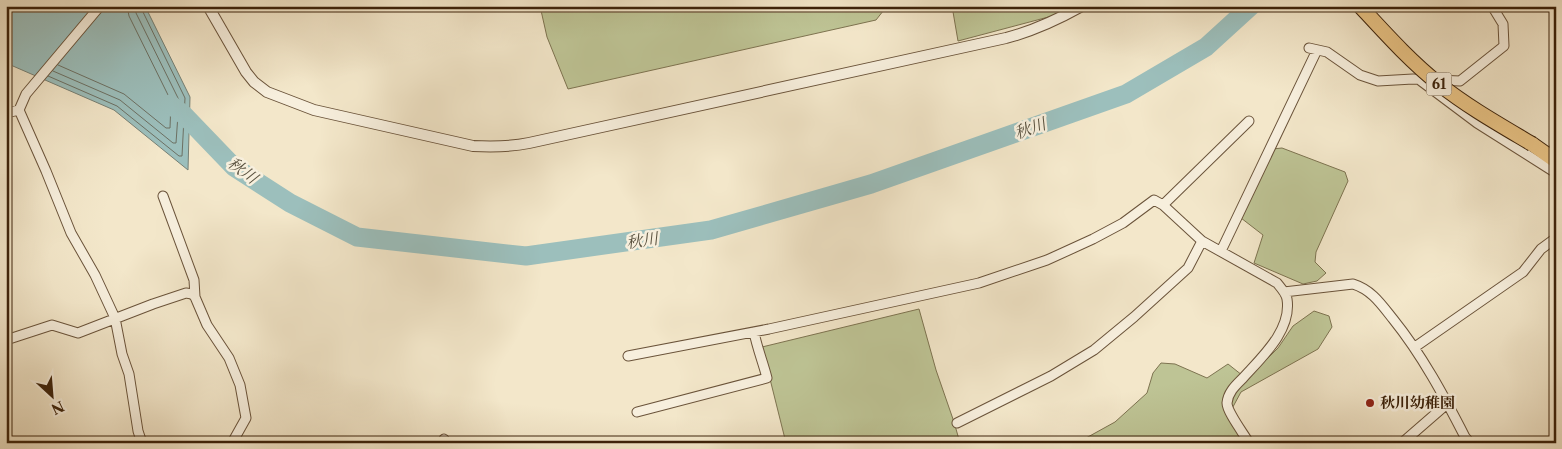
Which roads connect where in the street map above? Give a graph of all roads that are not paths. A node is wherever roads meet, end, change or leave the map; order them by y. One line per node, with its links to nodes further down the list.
1 (100, 6): 7 (street)
2 (208, 6): 3 (street)
3 (1082, 6)
4 (1360, 6): 10 (main road, 61, bridge)
5 (1492, 6): 6 (street)
6 (1421, 81): 11 (street); 16 (street)
7 (19, 110): 8 (street); 19 (street)
8 (6, 114)
9 (1249, 121): 13 (street)
10 (1554, 154)
11 (1556, 173)
12 (163, 196): 18 (street)
13 (1163, 205): 15 (street); 20 (street)
14 (1556, 238): 22 (street)
15 (1202, 241): 16 (street); 26 (street)
16 (1221, 252): 17 (street)
17 (1284, 292): 22 (street); 30 (street)
18 (196, 297): 19 (street); 29 (street)
19 (115, 318): 21 (street); 28 (street)
20 (754, 332): 23 (street); 25 (street)
21 (6, 340)
22 (1415, 347): 24 (street)
23 (628, 356)
24 (1448, 403): 31 (street); 32 (street)
25 (637, 412)
26 (957, 423)
27 (1556, 441): 33 (street)
28 (142, 443)
29 (232, 443)
30 (1249, 443)
31 (1402, 443)
32 (1470, 443)
33 (1551, 443)

